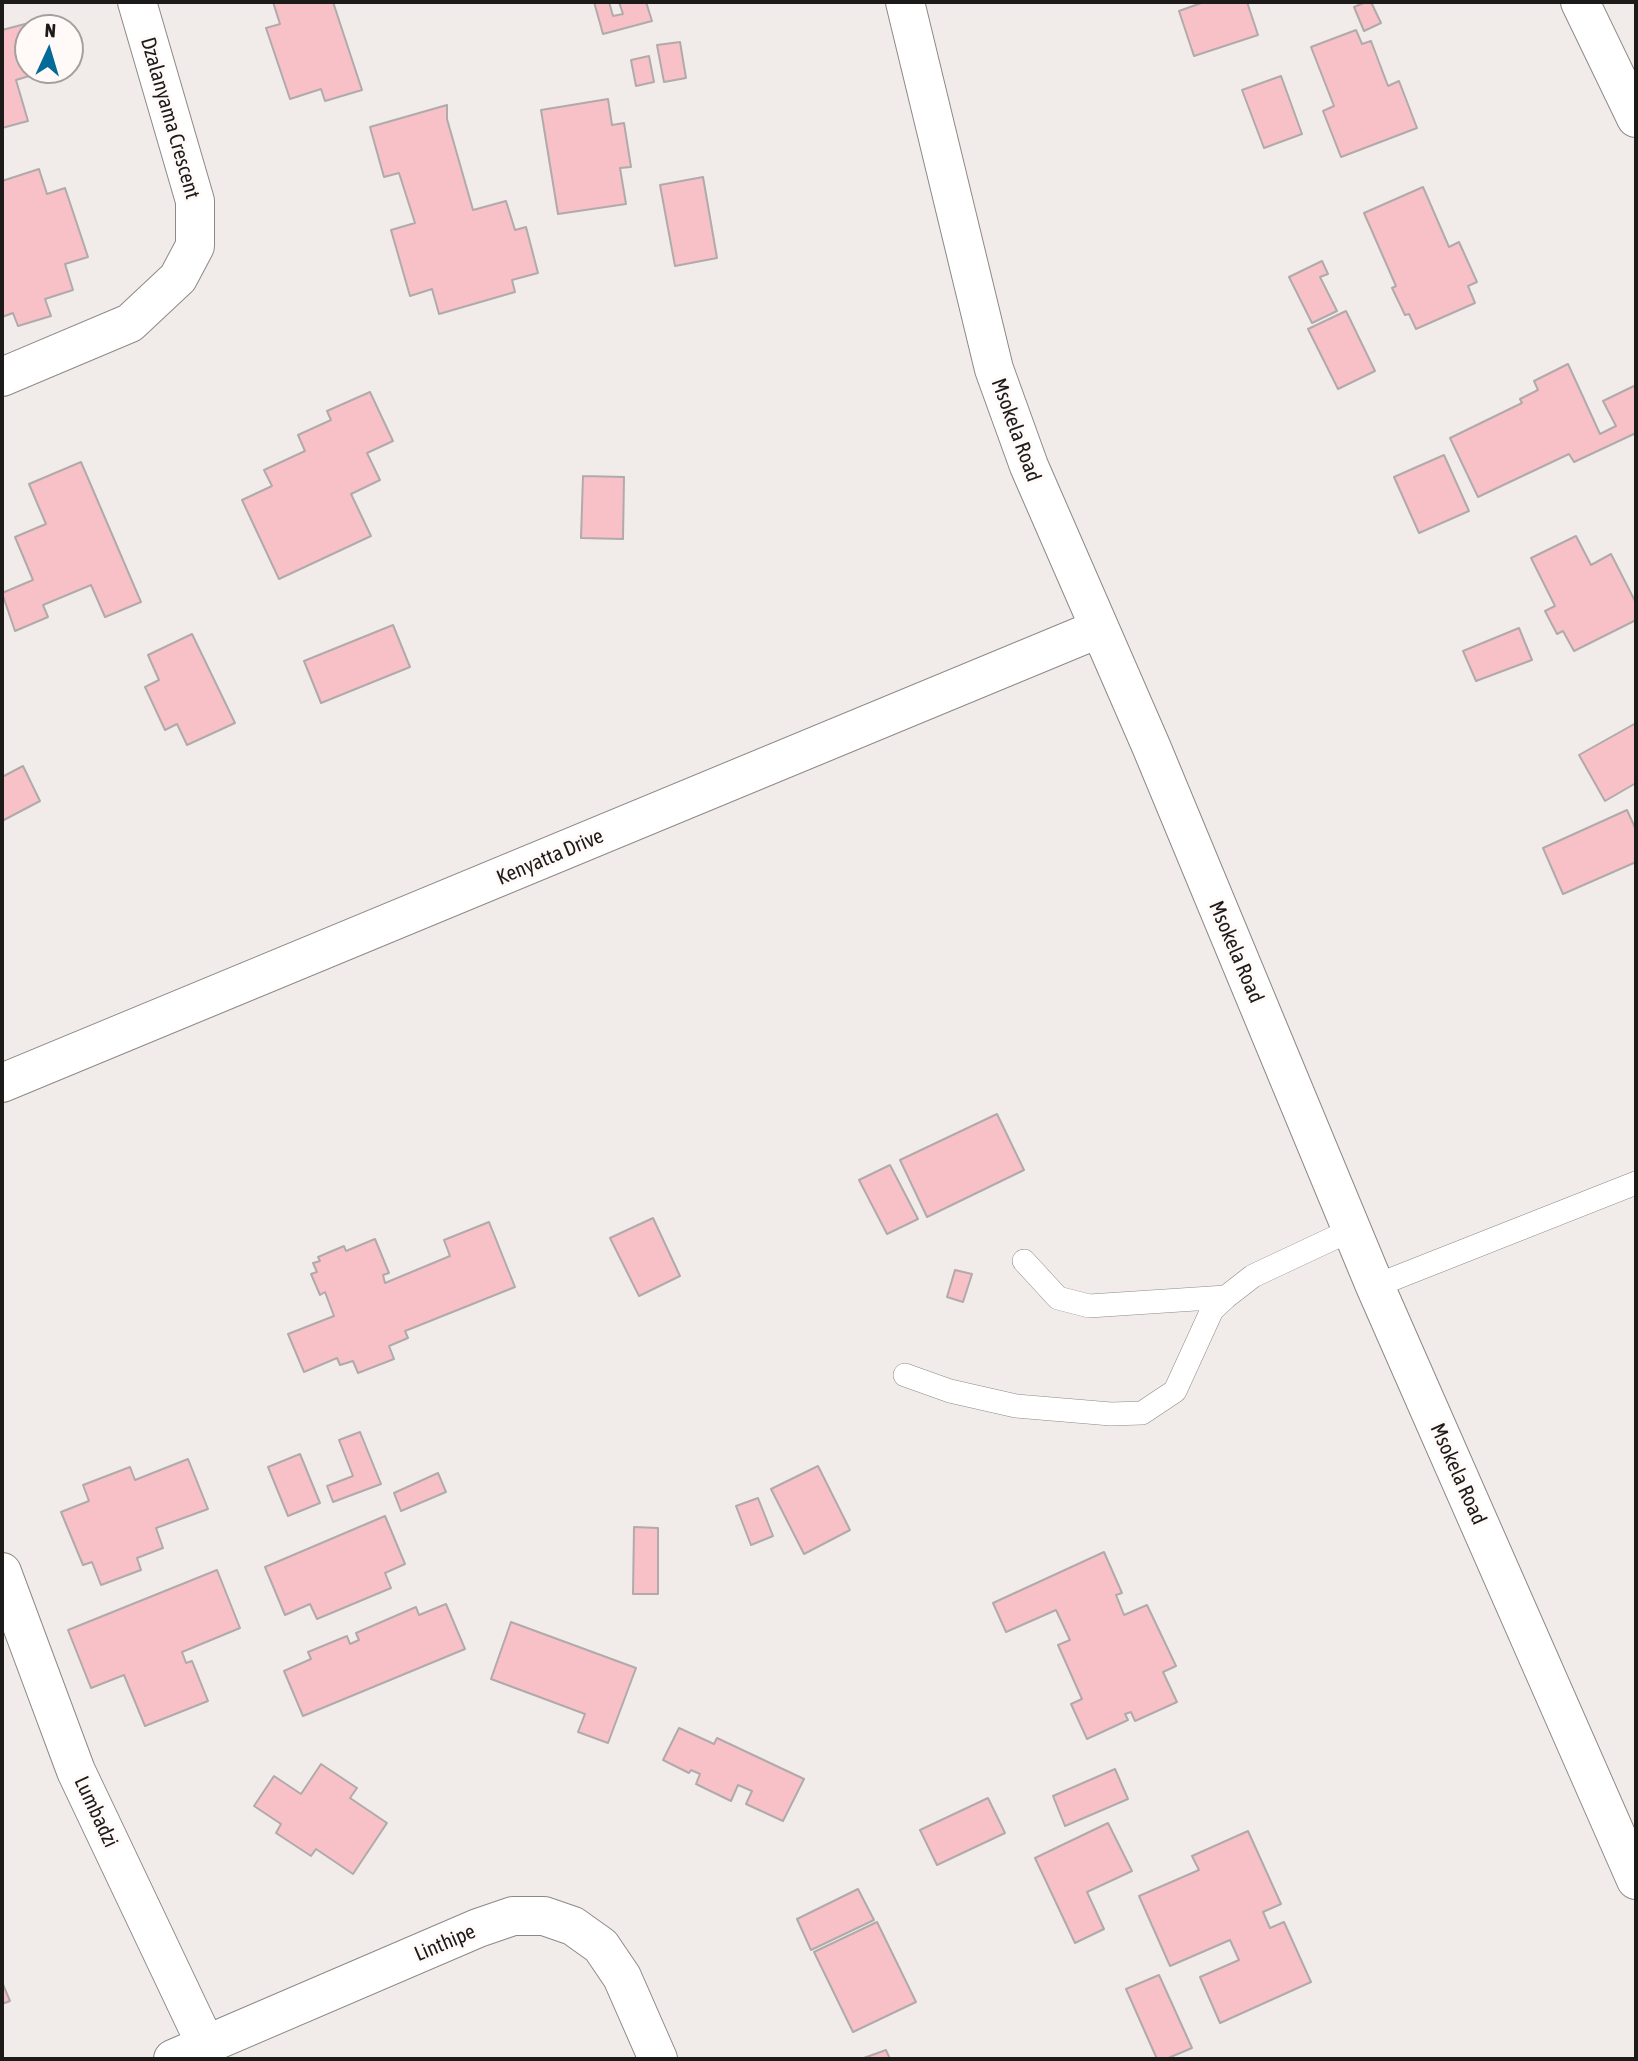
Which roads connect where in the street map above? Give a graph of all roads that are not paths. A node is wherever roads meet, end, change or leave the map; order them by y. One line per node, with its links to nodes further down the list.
1 (136, 2): 5 (street, Dzalanyama Crescent)
2 (905, 2): 6 (street, Msokela Road)
3 (1580, 2): 4 (street)
4 (1636, 118)
5 (2, 377)
6 (1097, 629): 7 (street, Kenyatta Drive); 9 (street, Msokela Road)
7 (2, 1083)
8 (1636, 1183): 11 (lane)
9 (1352, 1230): 11 (street, Msokela Road); 12 (lane)
10 (1024, 1261): 12 (lane)
11 (1375, 1286): 15 (street, Msokela Road)
12 (1226, 1297): 13 (lane)
13 (905, 1375)
14 (2, 1572): 16 (street, Lumbadzi)
15 (1636, 1880)
16 (189, 2052): 17 (street, Linthipe)
17 (658, 2059)

